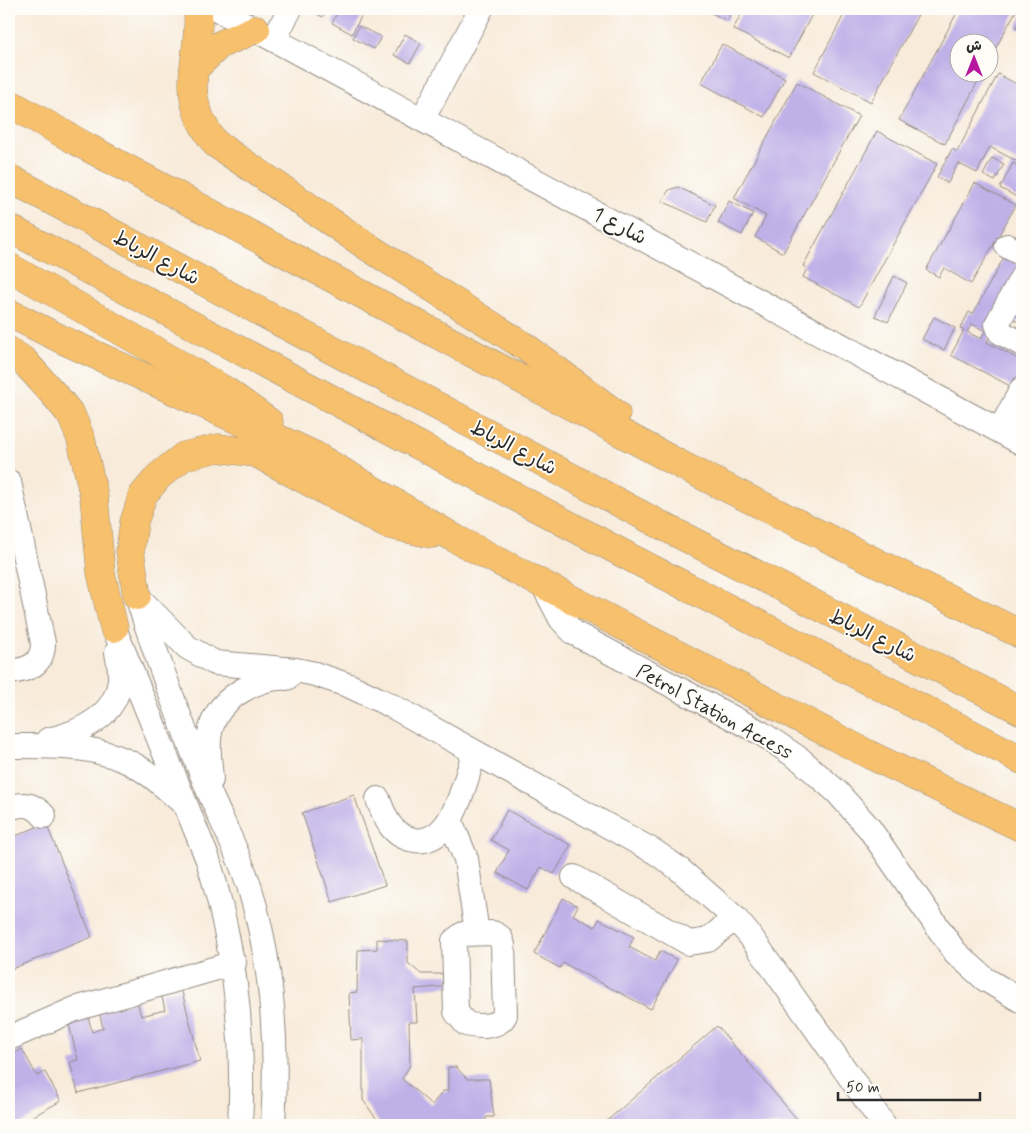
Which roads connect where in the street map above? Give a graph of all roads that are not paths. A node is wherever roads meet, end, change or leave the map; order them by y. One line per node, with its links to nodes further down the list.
1 (198, 9): 6 (highway)
2 (217, 9): 5 (street, شارع 1)
3 (290, 9): 5 (street)
4 (481, 9): 9 (street)
5 (265, 34): 6 (highway); 9 (street, شارع 1)
6 (194, 69): 22 (highway)
7 (9, 103): 10 (highway)
8 (9, 115): 10 (highway)
9 (422, 118): 19 (street, شارع 1)
10 (85, 146): 22 (highway)
11 (9, 178): 31 (highway, شارع الرباط)
12 (9, 228): 34 (highway)
13 (9, 267): 21 (highway)
14 (1022, 277): 16 (street)
15 (9, 313): 21 (highway)
16 (1022, 344)
17 (9, 351): 27 (highway)
18 (1022, 389): 19 (street)
19 (1000, 430): 20 (street, شارع 1)
20 (1022, 442)
21 (314, 455): 24 (highway)
22 (687, 468): 28 (highway)
23 (9, 482): 29 (street)
24 (456, 539): 25 (highway); 26 (highway)
25 (542, 583): 41 (highway); 46 (street, Petrol Station Access)
26 (137, 596): 30 (street); 35 (street)
27 (114, 628): 32 (street); 37 (street)
28 (1022, 635)
29 (9, 672)
30 (315, 674): 33 (street); 35 (street)
31 (1022, 711)
32 (16, 746): 37 (street)
33 (474, 753): 40 (street); 43 (street)
34 (1022, 760)
35 (211, 796): 49 (street)
36 (378, 800): 40 (street)
37 (186, 806): 45 (street)
38 (9, 808): 39 (street)
39 (44, 816)
40 (450, 820): 44 (street)
41 (1022, 828)
42 (574, 877): 43 (street)
43 (735, 918): 50 (street)
44 (477, 934)
45 (234, 964): 47 (street); 48 (street)
46 (1022, 1002)
47 (9, 1038)
48 (240, 1125)
49 (273, 1125)
50 (884, 1125)

